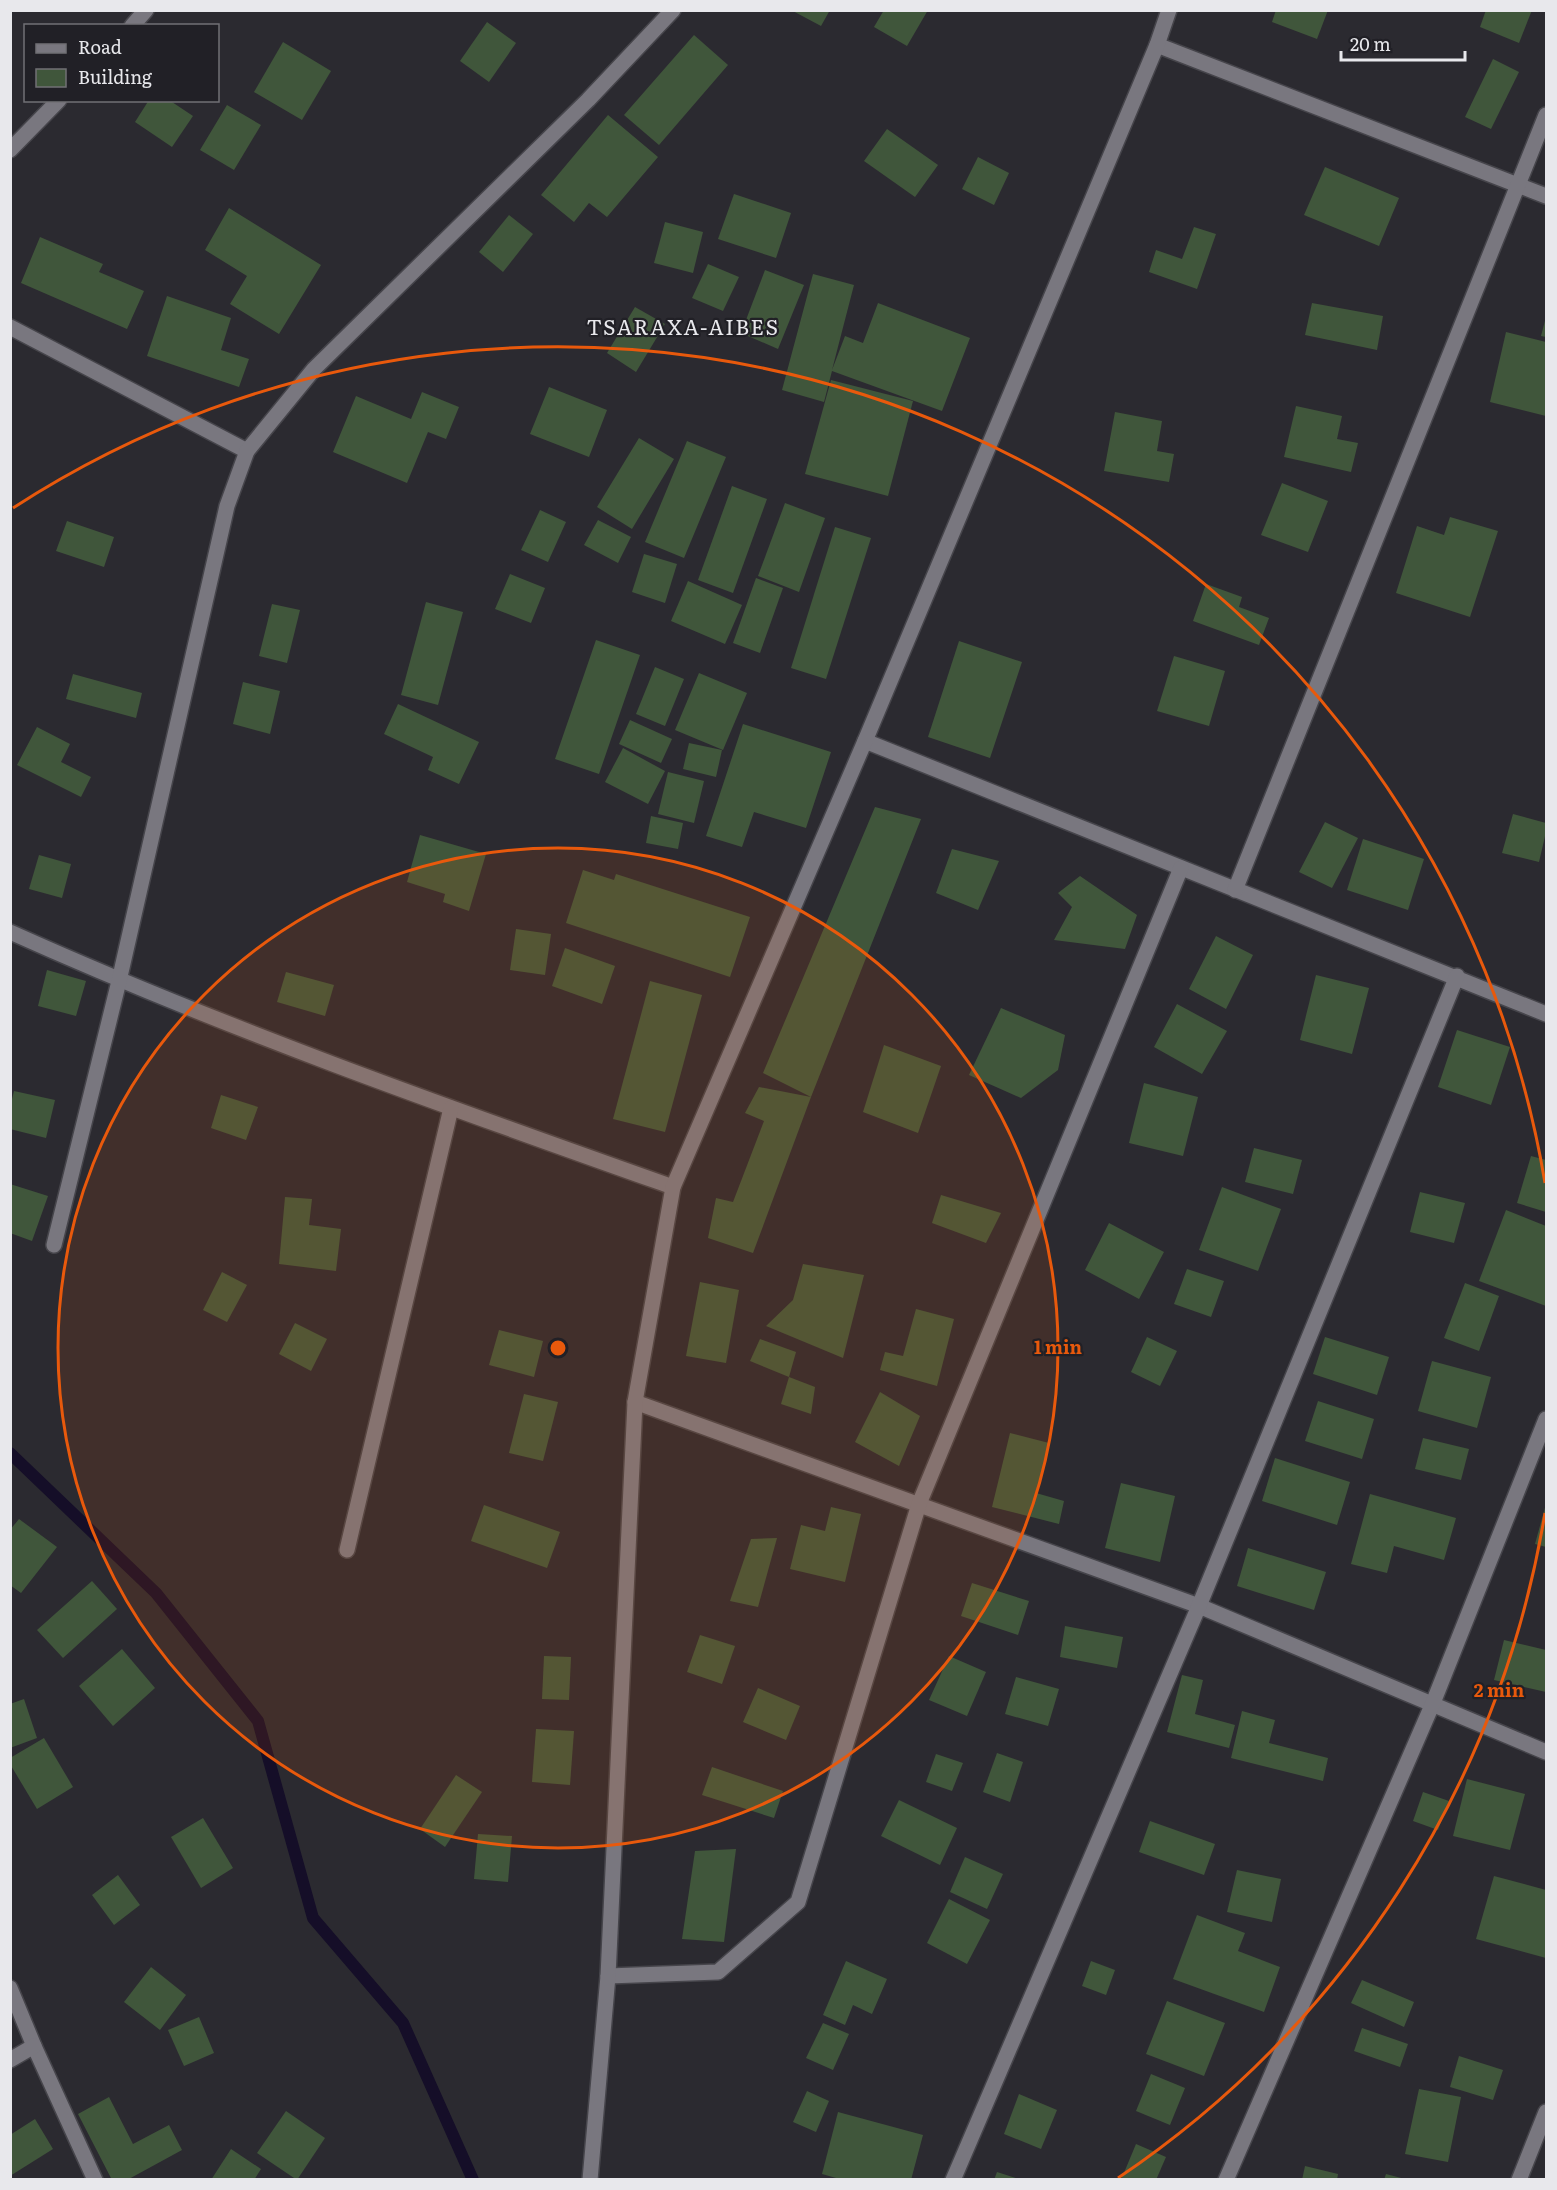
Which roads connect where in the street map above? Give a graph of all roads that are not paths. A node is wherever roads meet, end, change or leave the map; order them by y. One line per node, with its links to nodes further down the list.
1 (146, 10): 4 (street)
2 (673, 10): 12 (street)
3 (1169, 10): 5 (street)
4 (134, 24)
5 (1157, 45): 9 (street); 13 (street)
6 (57, 102): 8 (street)
7 (1546, 115): 9 (street)
8 (10, 150)
9 (1520, 185): 10 (street); 15 (street)
10 (1546, 196)
11 (10, 327): 12 (street)
12 (247, 451): 18 (street)
13 (865, 741): 14 (street); 21 (street)
14 (1181, 868): 15 (street); 25 (street)
15 (1235, 890): 17 (street)
16 (10, 932): 18 (street)
17 (1457, 976): 19 (street); 27 (street)
18 (119, 981): 20 (street); 22 (street)
19 (1546, 1014)
20 (451, 1108): 21 (street); 26 (street)
21 (673, 1187): 23 (street)
22 (54, 1245)
23 (635, 1402): 25 (street); 30 (street)
24 (1546, 1419): 28 (street)
25 (919, 1504): 27 (street); 30 (street)
26 (347, 1550)
27 (1199, 1606): 28 (street); 37 (street)
28 (1433, 1703): 29 (street); 38 (street)
29 (1546, 1752)
30 (608, 1976): 36 (street)
31 (10, 1988): 32 (street)
32 (34, 2046): 33 (street); 35 (street)
33 (10, 2060)
34 (1546, 2112): 39 (street)
35 (95, 2180)
36 (590, 2180)
37 (953, 2180)
38 (1226, 2180)
39 (1519, 2180)

